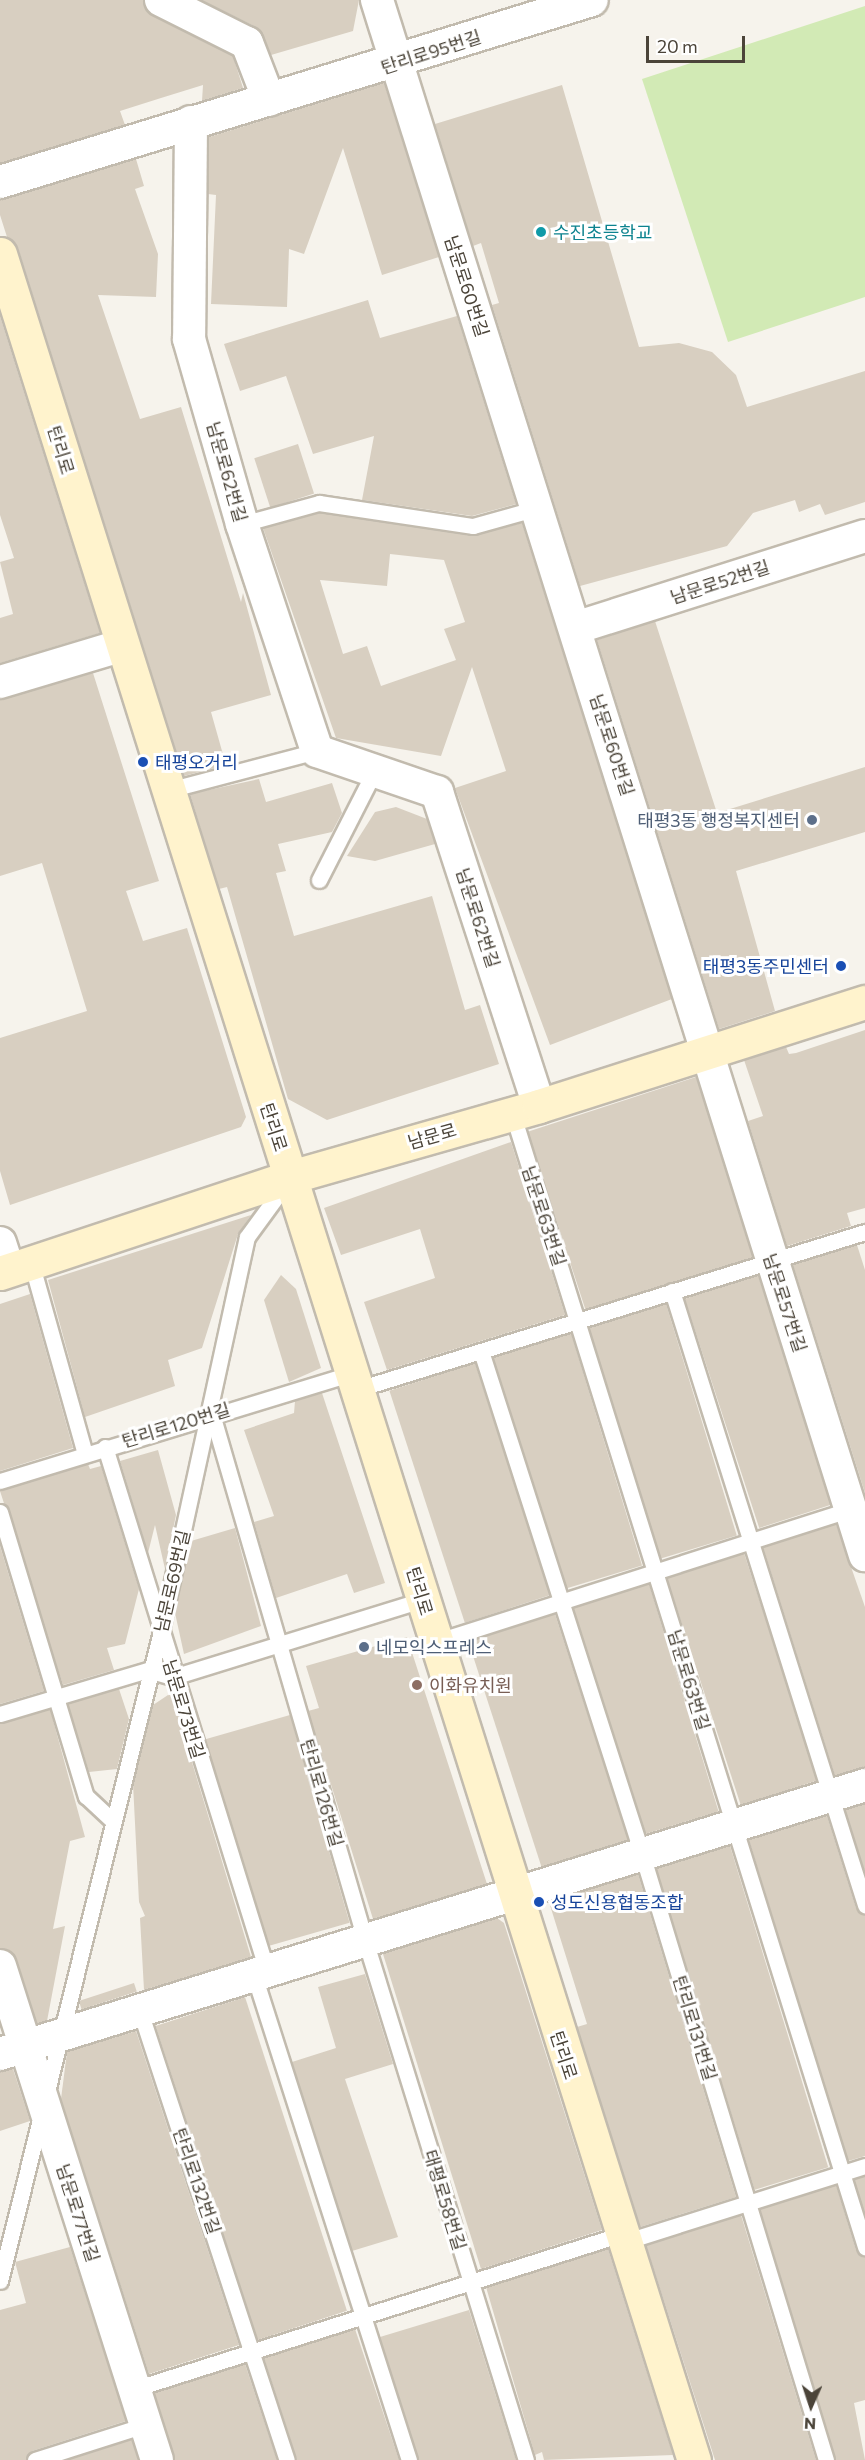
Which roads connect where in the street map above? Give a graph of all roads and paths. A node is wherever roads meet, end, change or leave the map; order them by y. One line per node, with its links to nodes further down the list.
1 (161, 0): 5 (street)
2 (377, 0): 4 (street, 남문로60번길)
3 (592, 0): 4 (street, 탄리로95번길)
4 (396, 64): 5 (street, 탄리로95번길); 9 (street, 남문로60번길)
5 (269, 100): 6 (street, 탄리로95번길)
6 (191, 122): 7 (street, 탄리로95번길); 10 (street, 남문로62번길)
7 (0, 182)
8 (0, 254): 13 (main road, 탄리로)
9 (538, 508): 10 (lane); 12 (street, 남문로60번길)
10 (242, 525): 15 (street, 남문로62번길)
11 (865, 537): 12 (street, 남문로52번길)
12 (575, 628): 20 (street, 남문로60번길)
13 (123, 645): 14 (street); 17 (main road, 탄리로)
14 (0, 682)
15 (317, 751): 16 (street, 남문로62번길); 17 (lane)
16 (375, 770): 18 (lane); 21 (street, 남문로62번길)
17 (168, 790): 22 (main road, 탄리로)
18 (319, 880)
19 (865, 1002): 20 (main road, 남문로)
20 (709, 1051): 21 (main road, 남문로); 24 (street, 남문로57번길)
21 (525, 1109): 22 (main road, 남문로); 27 (lane, 남문로63번길)
22 (290, 1177): 25 (main road, 남문로); 29 (main road, 탄리로); 30 (lane, 남문로69번길)
23 (865, 1232): 24 (lane, 탄리로120번길)
24 (771, 1261): 26 (lane, 탄리로120번길); 34 (street, 남문로57번길)
25 (10, 1262): 32 (lane)
26 (672, 1291): 27 (lane, 탄리로120번길); 36 (lane)
27 (578, 1321): 28 (lane, 탄리로120번길); 38 (lane, 남문로63번길)
28 (481, 1351): 29 (lane, 탄리로120번길); 40 (lane, 탄리로131번길)
29 (356, 1381): 30 (lane, 탄리로120번길); 39 (main road, 탄리로)
30 (211, 1413): 31 (lane, 탄리로120번길); 41 (lane, 남문로69번길); 43 (lane, 남문로69번길)
31 (105, 1447): 32 (lane, 탄리로120번길); 41 (lane, 남문로73번길)
32 (85, 1454): 33 (lane, 탄리로120번길)
33 (0, 1480)
34 (858, 1507): 36 (lane); 37 (street, 남문로57번길)
35 (0, 1512): 46 (lane)
36 (749, 1542): 38 (lane); 49 (lane)
37 (865, 1555)
38 (656, 1572): 40 (lane); 51 (lane, 남문로63번길)
39 (422, 1600): 42 (main road, 탄리로); 43 (lane)
40 (560, 1602): 42 (lane); 52 (lane, 탄리로131번길)
41 (161, 1631): 44 (lane, 남문로69번길); 45 (lane, 남문로73번길)
42 (435, 1642): 53 (main road, 탄리로)
43 (279, 1646): 45 (lane); 55 (lane, 탄리로126번길)
44 (148, 1670): 45 (lane); 46 (lane); 50 (lane, 남문로69번길)
45 (173, 1677): 57 (lane, 남문로73번길)
46 (58, 1696): 47 (lane); 50 (lane)
47 (0, 1714)
48 (865, 1785): 49 (street)
49 (831, 1795): 51 (street); 54 (lane)
50 (110, 1818): 59 (lane, 남문로69번길)
51 (734, 1826): 52 (street); 63 (lane, 남문로63번길)
52 (642, 1854): 53 (street); 64 (lane, 탄리로131번길)
53 (513, 1895): 55 (street); 65 (main road, 탄리로)
54 (865, 1905)
55 (365, 1940): 57 (street); 68 (lane, 태평로58번길)
56 (0, 1966): 60 (street, 남문로77번길)
57 (260, 1973): 58 (street); 69 (lane)
58 (140, 2011): 59 (street); 70 (lane, 탄리로132번길)
59 (60, 2036): 60 (street); 61 (lane, 남문로69번길)
60 (13, 2050): 61 (street, 남문로77번길)
61 (42, 2097): 67 (lane, 남문로69번길); 71 (street, 남문로77번길)
62 (865, 2166): 63 (lane)
63 (842, 2173): 64 (lane); 66 (lane, 남문로63번길)
64 (747, 2202): 65 (lane); 80 (lane, 탄리로131번길)
65 (623, 2238): 68 (lane); 79 (main road, 탄리로)
66 (865, 2247)
67 (0, 2281)
68 (471, 2282): 69 (lane); 78 (lane, 태평로58번길)
69 (362, 2315): 70 (lane); 77 (lane)
70 (254, 2352): 71 (lane); 76 (lane, 탄리로132번길)
71 (134, 2389): 72 (street, 남문로77번길)
72 (146, 2425): 73 (lane); 75 (street, 남문로77번길)
73 (55, 2457): 74 (lane)
74 (35, 2460)
75 (156, 2460)
76 (287, 2460)
77 (410, 2460)
78 (526, 2460)
79 (694, 2460)
80 (826, 2460)

